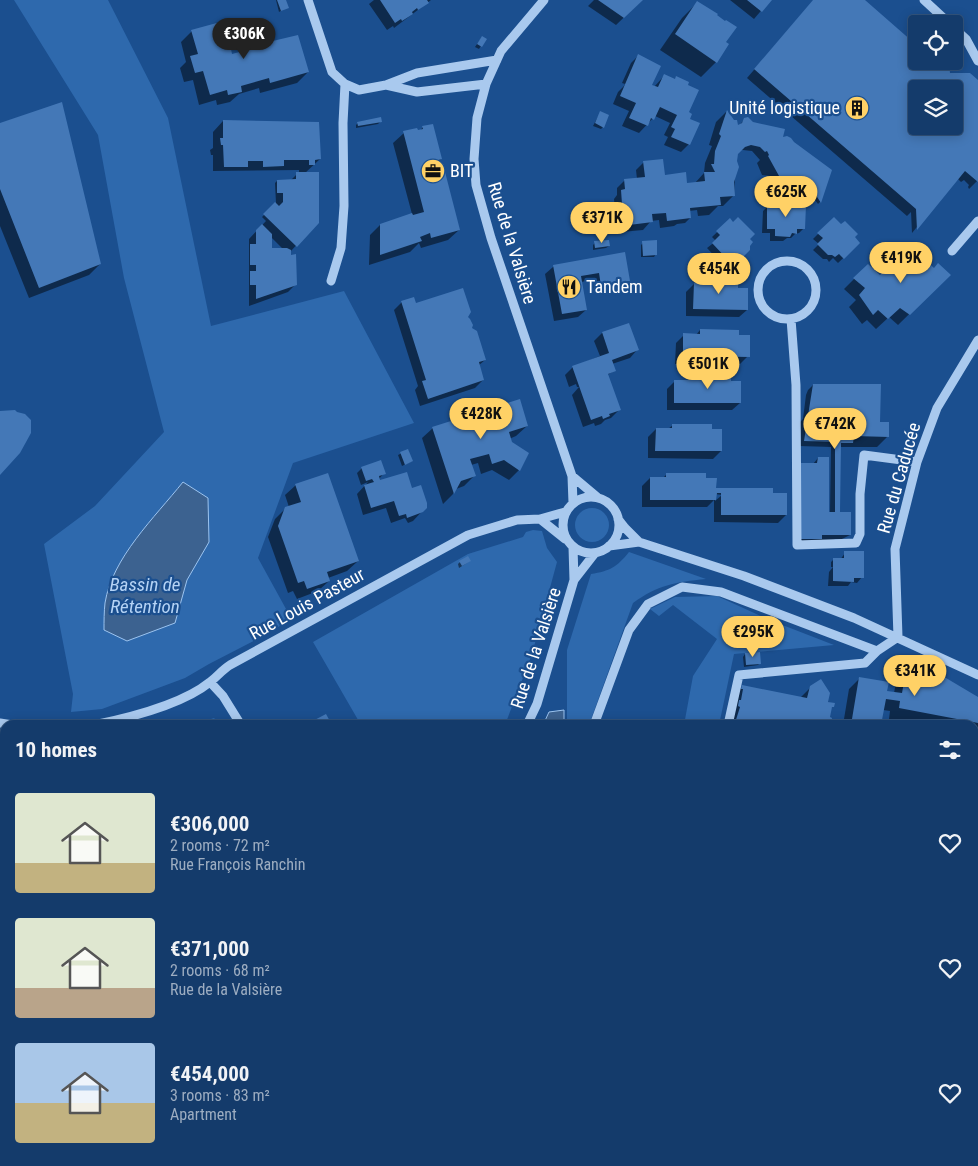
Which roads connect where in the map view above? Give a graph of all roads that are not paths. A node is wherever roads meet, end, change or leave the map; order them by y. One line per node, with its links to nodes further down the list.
1 (308, 0): 8 (street)
2 (544, 0): 6 (street, Rue de la Valsière)
3 (924, 0): 4 (street)
4 (940, 15)
5 (963, 36): 7 (street)
6 (497, 60): 9 (street, Rue de la Valsière); 10 (street)
7 (978, 60)
8 (345, 84): 10 (street); 13 (street)
9 (486, 84): 10 (street); 17 (street, Rue de la Valsière)
10 (386, 85)
11 (978, 221): 12 (street)
12 (952, 251)
13 (331, 281)
14 (791, 319): 14 (street); 16 (street)
15 (978, 340): 16 (street, Rue du Caducée)
16 (916, 462): 28 (street, Rue du Caducée)
17 (572, 476): 18 (street); 19 (street, Rue de la Valsière)
18 (596, 497): 19 (street); 22 (street)
19 (573, 503): 20 (street)
20 (565, 512): 21 (street, Rue Louis Pasteur); 24 (street)
21 (540, 519): 24 (street); 31 (street, Rue Louis Pasteur)
22 (618, 519): 23 (street); 25 (street)
23 (639, 542): 25 (street); 28 (street)
24 (570, 544): 26 (street); 27 (street, Rue de la Valsière)
25 (608, 546): 26 (street)
26 (595, 552): 27 (street, Rue de la Valsière)
27 (574, 580): 34 (street, Rue de la Valsière)
28 (898, 637): 29 (street); 30 (street)
29 (877, 651): 35 (street); 36 (street)
30 (978, 675)
31 (210, 682): 32 (street, Rue Louis Pasteur); 33 (street)
32 (116, 720)
33 (238, 720)
34 (529, 720)
35 (596, 720)
36 (729, 720)

